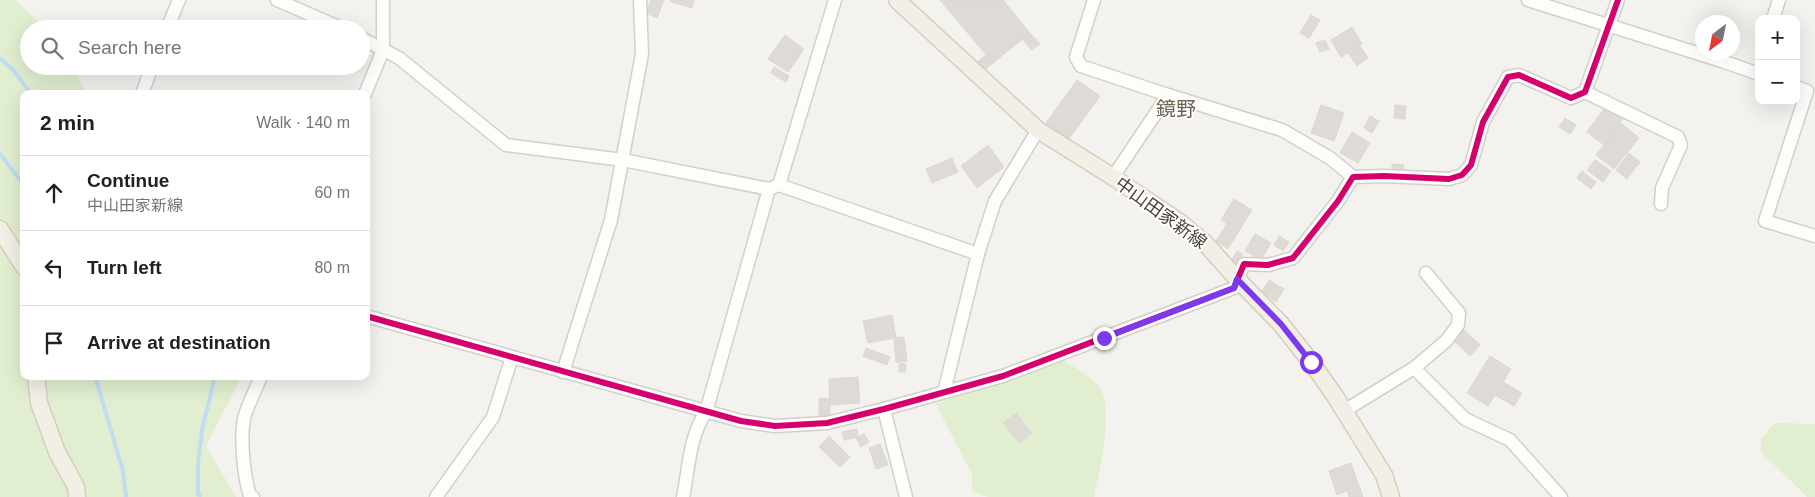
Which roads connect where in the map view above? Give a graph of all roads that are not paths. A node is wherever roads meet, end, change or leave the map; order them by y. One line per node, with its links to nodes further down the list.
1 (179, 0): 12 (street)
2 (277, 0): 13 (street)
3 (384, 0): 16 (street)
4 (640, 0): 25 (street)
5 (834, 0): 28 (street)
6 (897, 0): 24 (main road, 中山田家新線)
7 (1094, 0): 23 (street)
8 (1528, 0): 14 (street)
9 (1618, 0): 14 (street)
10 (1779, 0): 11 (street)
11 (1775, 15)
12 (170, 20)
13 (323, 20)
14 (1609, 26): 17 (street); 22 (street)
15 (370, 43): 16 (street)
16 (383, 50): 20 (street); 25 (street)
17 (1755, 70)
18 (149, 75): 19 (street)
19 (143, 90)
20 (366, 90)
21 (1806, 90): 31 (street)
22 (1585, 92): 27 (street); 29 (street)
23 (1168, 95): 26 (street); 27 (street)
24 (1038, 130): 26 (main road, 中山田家新線); 32 (street)
25 (623, 160): 28 (street); 39 (street)
26 (1113, 177): 35 (main road, 中山田家新線)
27 (1353, 177): 35 (street)
28 (774, 187): 32 (street); 45 (street)
29 (1661, 204)
30 (0, 229): 33 (main road)
31 (1815, 236)
32 (978, 254): 42 (street)
33 (20, 261)
34 (1426, 273): 38 (street)
35 (1237, 279): 42 (street); 44 (main road, 中山田家新線)
36 (370, 317): 37 (street)
37 (512, 358): 39 (street); 48 (street)
38 (1414, 368): 44 (street); 52 (street)
39 (563, 372): 45 (street)
40 (36, 380): 46 (main road)
41 (259, 380): 47 (street)
42 (944, 392): 43 (street)
43 (884, 408): 45 (street); 50 (street)
44 (1344, 411): 51 (main road, 中山田家新線)
45 (706, 412): 49 (street)
46 (77, 497)
47 (253, 497)
48 (436, 497)
49 (683, 497)
50 (906, 497)
51 (1392, 497)
52 (1561, 497)

